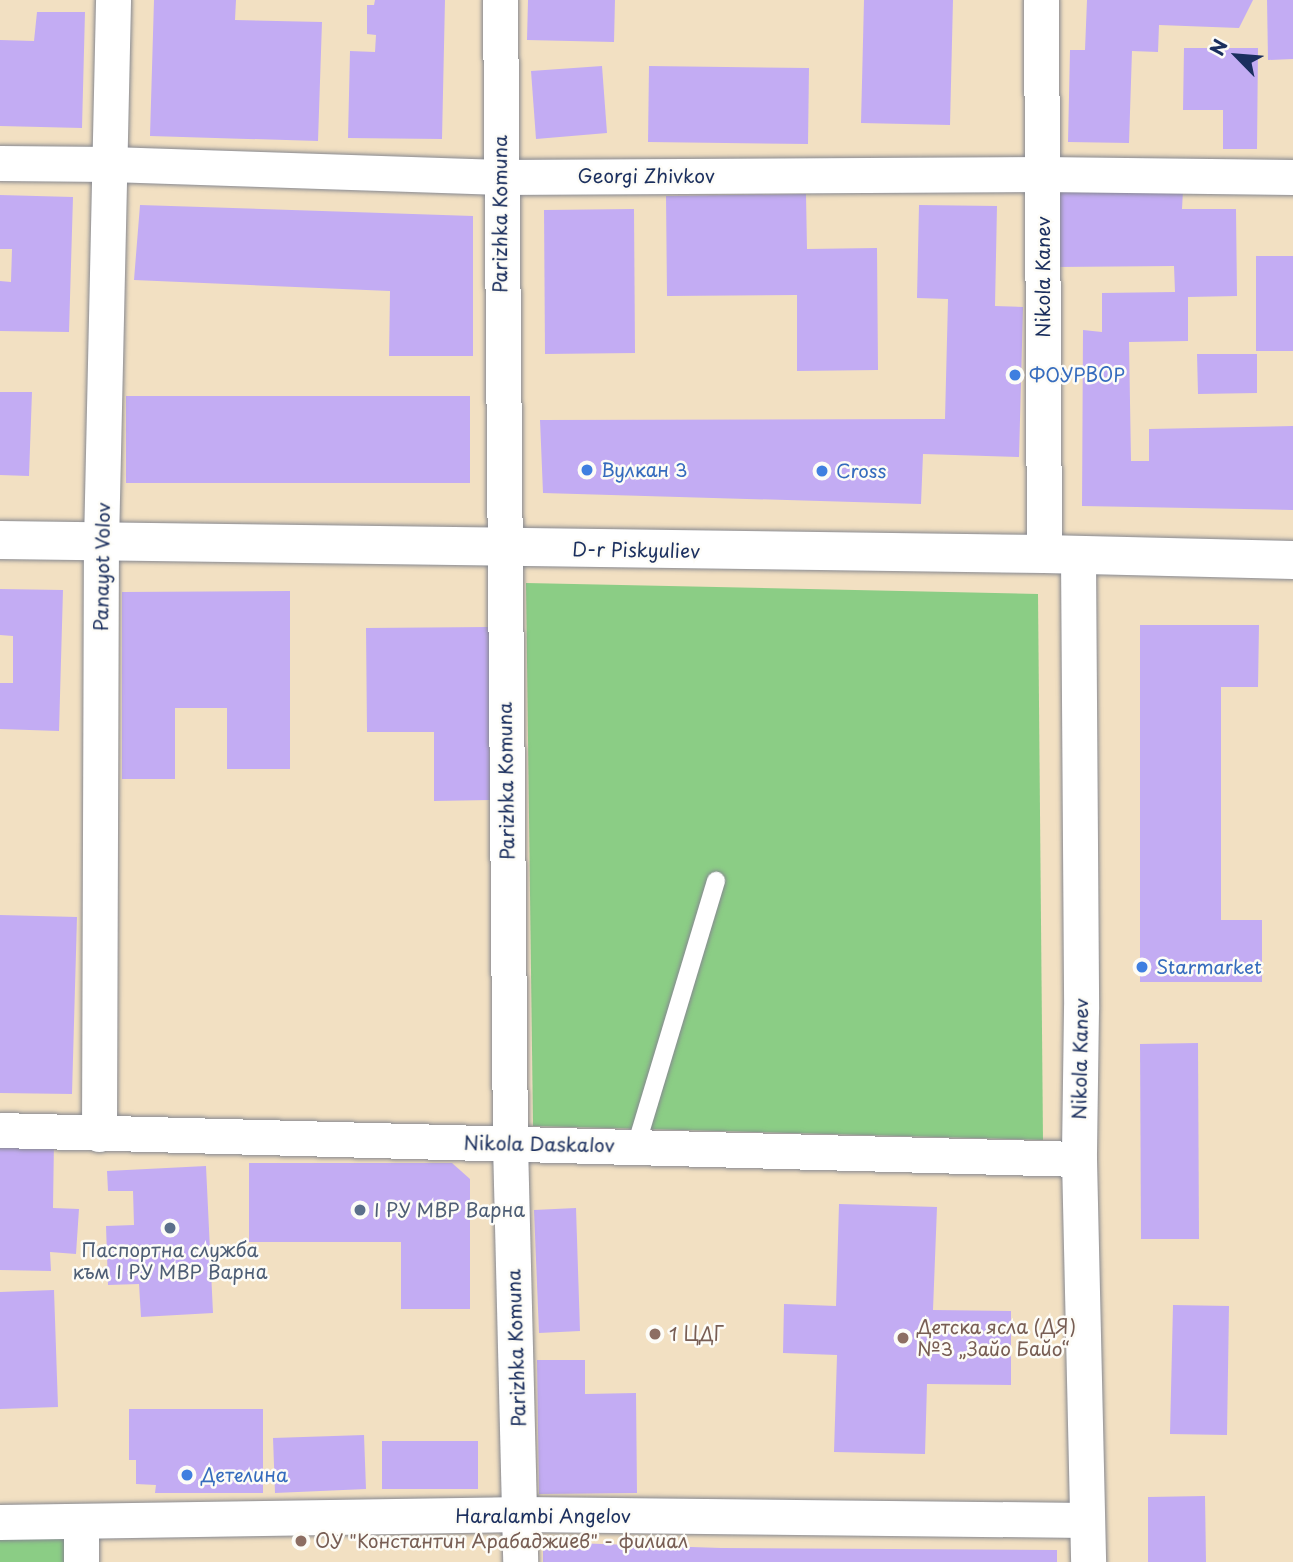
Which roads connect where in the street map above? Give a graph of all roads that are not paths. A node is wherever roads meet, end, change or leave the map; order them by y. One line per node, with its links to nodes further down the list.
1 (113, 0): 5 (street, Panayot Volov)
2 (500, 0): 7 (street, Parizhka Komuna)
3 (1041, 0): 6 (street, Nikola Kanev)
4 (0, 163): 5 (street, Georgi Zhivkov)
5 (110, 164): 7 (street, Georgi Zhivkov); 10 (street, Panayot Volov)
6 (1042, 174): 7 (street, Georgi Zhivkov); 8 (street, Georgi Zhivkov); 12 (street, Nikola Kanev)
7 (499, 177): 11 (street, Parizhka Komuna)
8 (1293, 177)
9 (0, 540): 10 (street, D-r Piskyuliev)
10 (102, 543): 11 (street, D-r Piskyuliev); 16 (street, Panayot Volov)
11 (503, 548): 12 (street, D-r Piskyuliev); 17 (street, Parizhka Komuna)
12 (1061, 555): 13 (street, D-r Piskyuliev); 19 (street, Nikola Kanev)
13 (1286, 562)
14 (716, 881): 18 (lane)
15 (0, 1130): 16 (street, Nikola Daskalov)
16 (99, 1134): 17 (street, Nikola Daskalov)
17 (510, 1143): 18 (street, Nikola Daskalov); 20 (street, Parizhka Komuna)
18 (636, 1146): 19 (street, Nikola Daskalov)
19 (1079, 1159): 21 (street, Nikola Kanev)
20 (521, 1514): 21 (street, Haralambi Angelov); 22 (street, Haralambi Angelov); 25 (street, Parizhka Komuna)
21 (1086, 1520): 26 (street, Nikola Kanev)
22 (80, 1521): 23 (street, Haralambi Angelov); 24 (street)
23 (0, 1522)
24 (81, 1562)
25 (520, 1562)
26 (1088, 1562)

